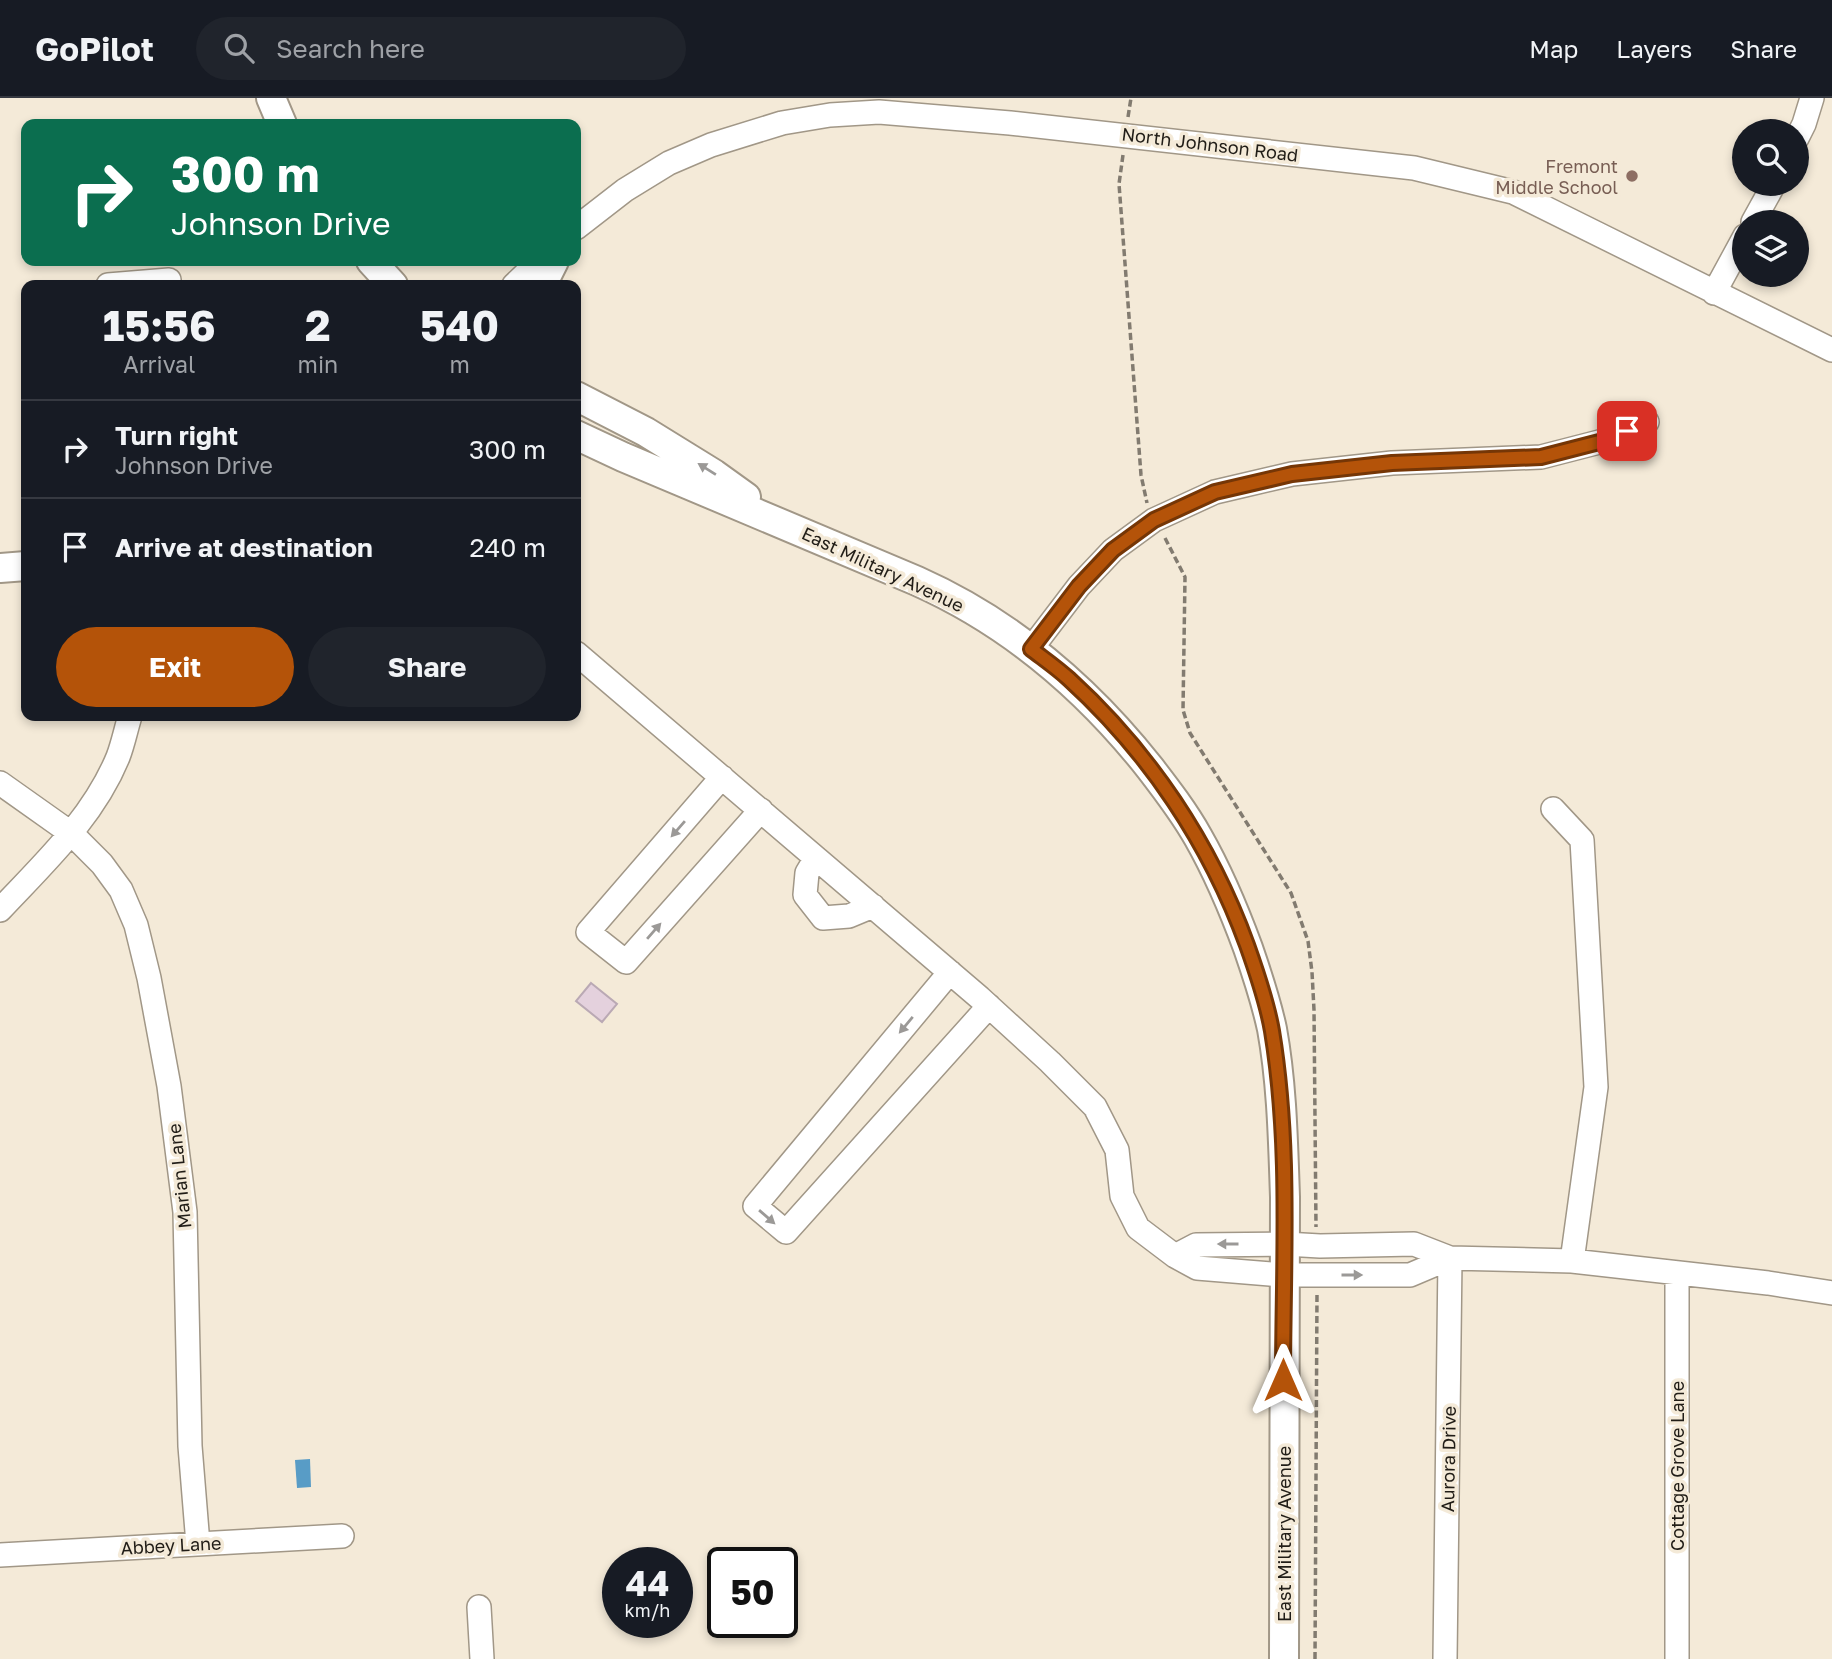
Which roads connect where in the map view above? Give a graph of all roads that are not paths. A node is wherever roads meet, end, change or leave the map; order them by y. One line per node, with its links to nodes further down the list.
1 (271, 98): 4 (main road)
2 (1812, 98): 5 (street)
3 (879, 105): 6 (street, North Johnson Road); 12 (street, North Johnson Road)
4 (280, 119)
5 (1806, 119)
6 (581, 224)
7 (1732, 260): 12 (street)
8 (376, 266): 10 (main road)
9 (534, 266): 11 (street)
10 (388, 280)
11 (519, 280)
12 (1714, 293): 13 (street, North Johnson Road)
13 (1832, 351)
14 (581, 399): 17 (main road, one-way to 14)
15 (1647, 422): 20 (street)
16 (581, 437): 17 (main road, East Military Avenue)
17 (782, 523): 20 (main road, East Military Avenue)
18 (21, 566): 19 (main road)
19 (0, 568)
20 (1031, 649): 33 (main road, East Military Avenue)
21 (581, 657): 23 (street)
22 (129, 721): 27 (street)
23 (722, 777): 26 (street); 26 (street, one-way to 26)
24 (0, 783): 27 (street, Marian Lane)
25 (1553, 809): 36 (street)
26 (761, 810): 28 (street)
27 (72, 834): 30 (street); 41 (street, Marian Lane)
28 (816, 858): 29 (street); 29 (street)
29 (873, 906): 31 (street)
30 (0, 910)
31 (950, 972): 32 (street); 32 (street, one-way to 32)
32 (989, 1006): 34 (street)
33 (1285, 1244): 34 (street, one-way to 34); 35 (street); 38 (main road, East Military Avenue)
34 (1175, 1256): 38 (street)
35 (1450, 1258): 36 (street); 38 (street, one-way to 35); 46 (street, Aurora Drive)
36 (1572, 1261): 37 (street)
37 (1677, 1273): 39 (street); 47 (street, Cottage Grove Lane)
38 (1283, 1275): 45 (main road, East Military Avenue)
39 (1832, 1293)
40 (342, 1536): 41 (street, Abbey Lane)
41 (198, 1544): 42 (street, Abbey Lane)
42 (0, 1555)
43 (479, 1606): 44 (street)
44 (482, 1659)
45 (1284, 1659)
46 (1445, 1659)
47 (1677, 1659)

